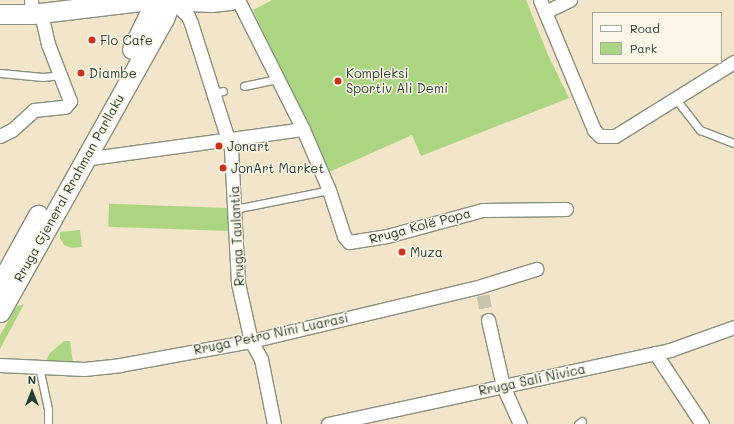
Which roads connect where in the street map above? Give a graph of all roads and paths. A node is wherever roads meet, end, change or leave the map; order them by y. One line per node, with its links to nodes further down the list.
1 (149, 0): 9 (street)
2 (156, 0): 26 (street, Rruga Gjeneral Rrahman Parllaku)
3 (167, 0): 4 (street)
4 (171, 0): 5 (street); 19 (street, Rruga Taulantia); 21 (street, Rruga Gjeneral Rrahman Parllaku)
5 (230, 0)
6 (238, 0): 14 (street, Rruga Kolë Popa)
7 (570, 0): 8 (street)
8 (543, 6): 16 (street)
9 (35, 9): 10 (street); 13 (street)
10 (0, 14)
11 (734, 62): 16 (street)
12 (0, 73): 13 (lane)
13 (61, 75): 18 (street)
14 (278, 79): 15 (lane); 17 (street, Rruga Kolë Popa)
15 (244, 86)
16 (675, 98): 20 (lane)
17 (303, 129): 19 (street); 22 (street, Rruga Kolë Popa)
18 (0, 136)
19 (228, 139): 21 (street); 23 (street, Rruga Taulantia)
20 (734, 144)
21 (84, 159): 27 (street, Rruga Gjeneral Rrahman Parllaku)
22 (329, 190): 23 (lane); 24 (street, Rruga Kolë Popa)
23 (234, 209): 30 (street, Rruga Taulantia)
24 (566, 209)
25 (536, 269): 30 (street, Rruga Petro Nini Luarasi)
26 (0, 284)
27 (0, 312)
28 (488, 320): 34 (street)
29 (734, 327): 31 (street, Rruga Sali Nivica)
30 (251, 341): 33 (street, Rruga Petro Nini Luarasi); 36 (street, Rruga Taulantia)
31 (655, 354): 34 (street, Rruga Sali Nivica); 39 (street)
32 (0, 365): 33 (street, Rruga Petro Nini Luarasi)
33 (39, 367): 35 (lane)
34 (503, 386): 37 (street, Rruga Sali Nivica); 38 (street)
35 (48, 424)
36 (274, 424)
37 (328, 424)
38 (520, 424)
39 (702, 424)

